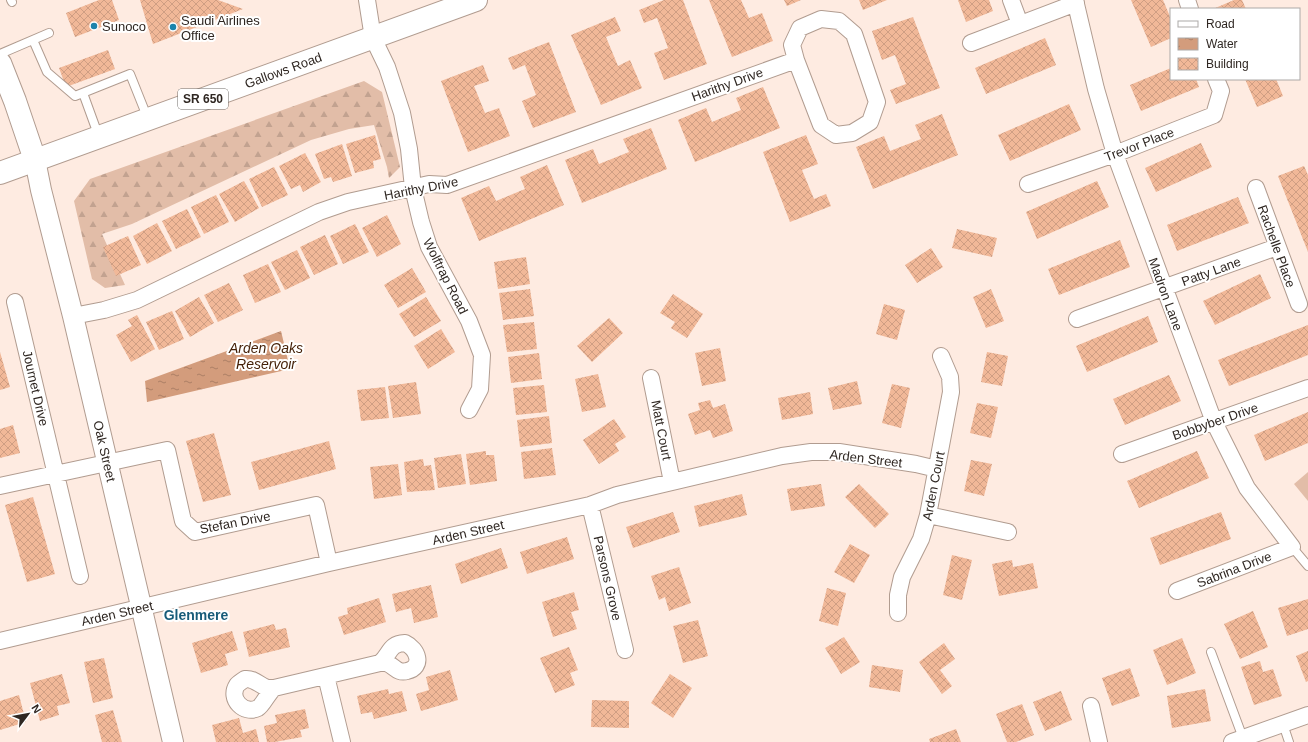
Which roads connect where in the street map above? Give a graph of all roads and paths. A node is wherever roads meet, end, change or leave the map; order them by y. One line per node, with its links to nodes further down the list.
1 (367, 0): 7 (street, Wolftrap Road)
2 (476, 0): 7 (main road, Gallows Road / SR 650)
3 (1012, 0): 5 (street)
4 (1075, 2): 5 (street); 17 (street, Madron Lane)
5 (1020, 24): 9 (street)
6 (49, 33): 8 (lane)
7 (373, 38): 15 (main road, Gallows Road / SR 650); 21 (street, Wolftrap Road)
8 (33, 40): 10 (lane); 14 (lane)
9 (971, 43)
10 (0, 54)
11 (796, 60): 11 (street); 21 (street, Harithy Drive)
12 (0, 63): 18 (main road)
13 (1216, 80): 17 (street, Trevor Place)
14 (83, 93): 15 (lane); 16 (lane)
15 (148, 119): 16 (main road, Gallows Road / SR 650)
16 (99, 137): 18 (main road, Gallows Road / SR 650)
17 (1115, 154): 20 (street, Trevor Place); 24 (street, Madron Lane)
18 (35, 160): 19 (main road, Gallows Road / SR 650); 27 (street, Oak Street)
19 (0, 173)
20 (1028, 184)
21 (413, 188): 27 (street, Harithy Drive); 32 (street, Wolftrap Road)
22 (1256, 188): 23 (street, Rachelle Place)
23 (1277, 247): 24 (street, Patty Lane); 26 (street, Rachelle Place)
24 (1164, 288): 28 (street, Patty Lane); 33 (street, Madron Lane)
25 (15, 302): 37 (street, Journet Drive)
26 (1299, 304)
27 (73, 316): 35 (street, Oak Street)
28 (1077, 319)
29 (941, 356): 36 (street, Arden Court)
30 (651, 378): 38 (street, Matt Court)
31 (1308, 388): 33 (street, Bobbyber Drive)
32 (469, 410)
33 (1214, 422): 34 (street, Bobbyber Drive); 43 (street, Madron Lane)
34 (1122, 454)
35 (108, 462): 37 (street); 44 (street, Stefan Drive); 48 (street, Oak Street)
36 (937, 469): 38 (street, Arden Street); 41 (street, Arden Court)
37 (56, 474): 39 (street); 46 (street, Journet Drive)
38 (672, 482): 40 (street, Arden Street)
39 (0, 486)
40 (590, 505): 44 (street, Arden Street); 51 (street, Parsons Grove)
41 (928, 515): 42 (street); 49 (street, Arden Court)
42 (1008, 532)
43 (1292, 547): 45 (lane, Madron Lane); 47 (street, Sabrina Drive)
44 (329, 563): 48 (street, Arden Street)
45 (1308, 566)
46 (80, 576)
47 (1177, 591)
48 (142, 608): 50 (street, Arden Street); 60 (street, Oak Street)
49 (898, 613)
50 (0, 641)
51 (625, 650)
52 (1211, 652): 59 (lane)
53 (380, 663): 54 (street)
54 (326, 676): 55 (street); 61 (street)
55 (274, 688)
56 (1091, 706): 62 (street)
57 (1308, 715): 58 (street)
58 (1284, 724): 59 (street); 63 (lane)
59 (1238, 740)
60 (173, 742)
61 (342, 742)
62 (1099, 742)
63 (1289, 742)

